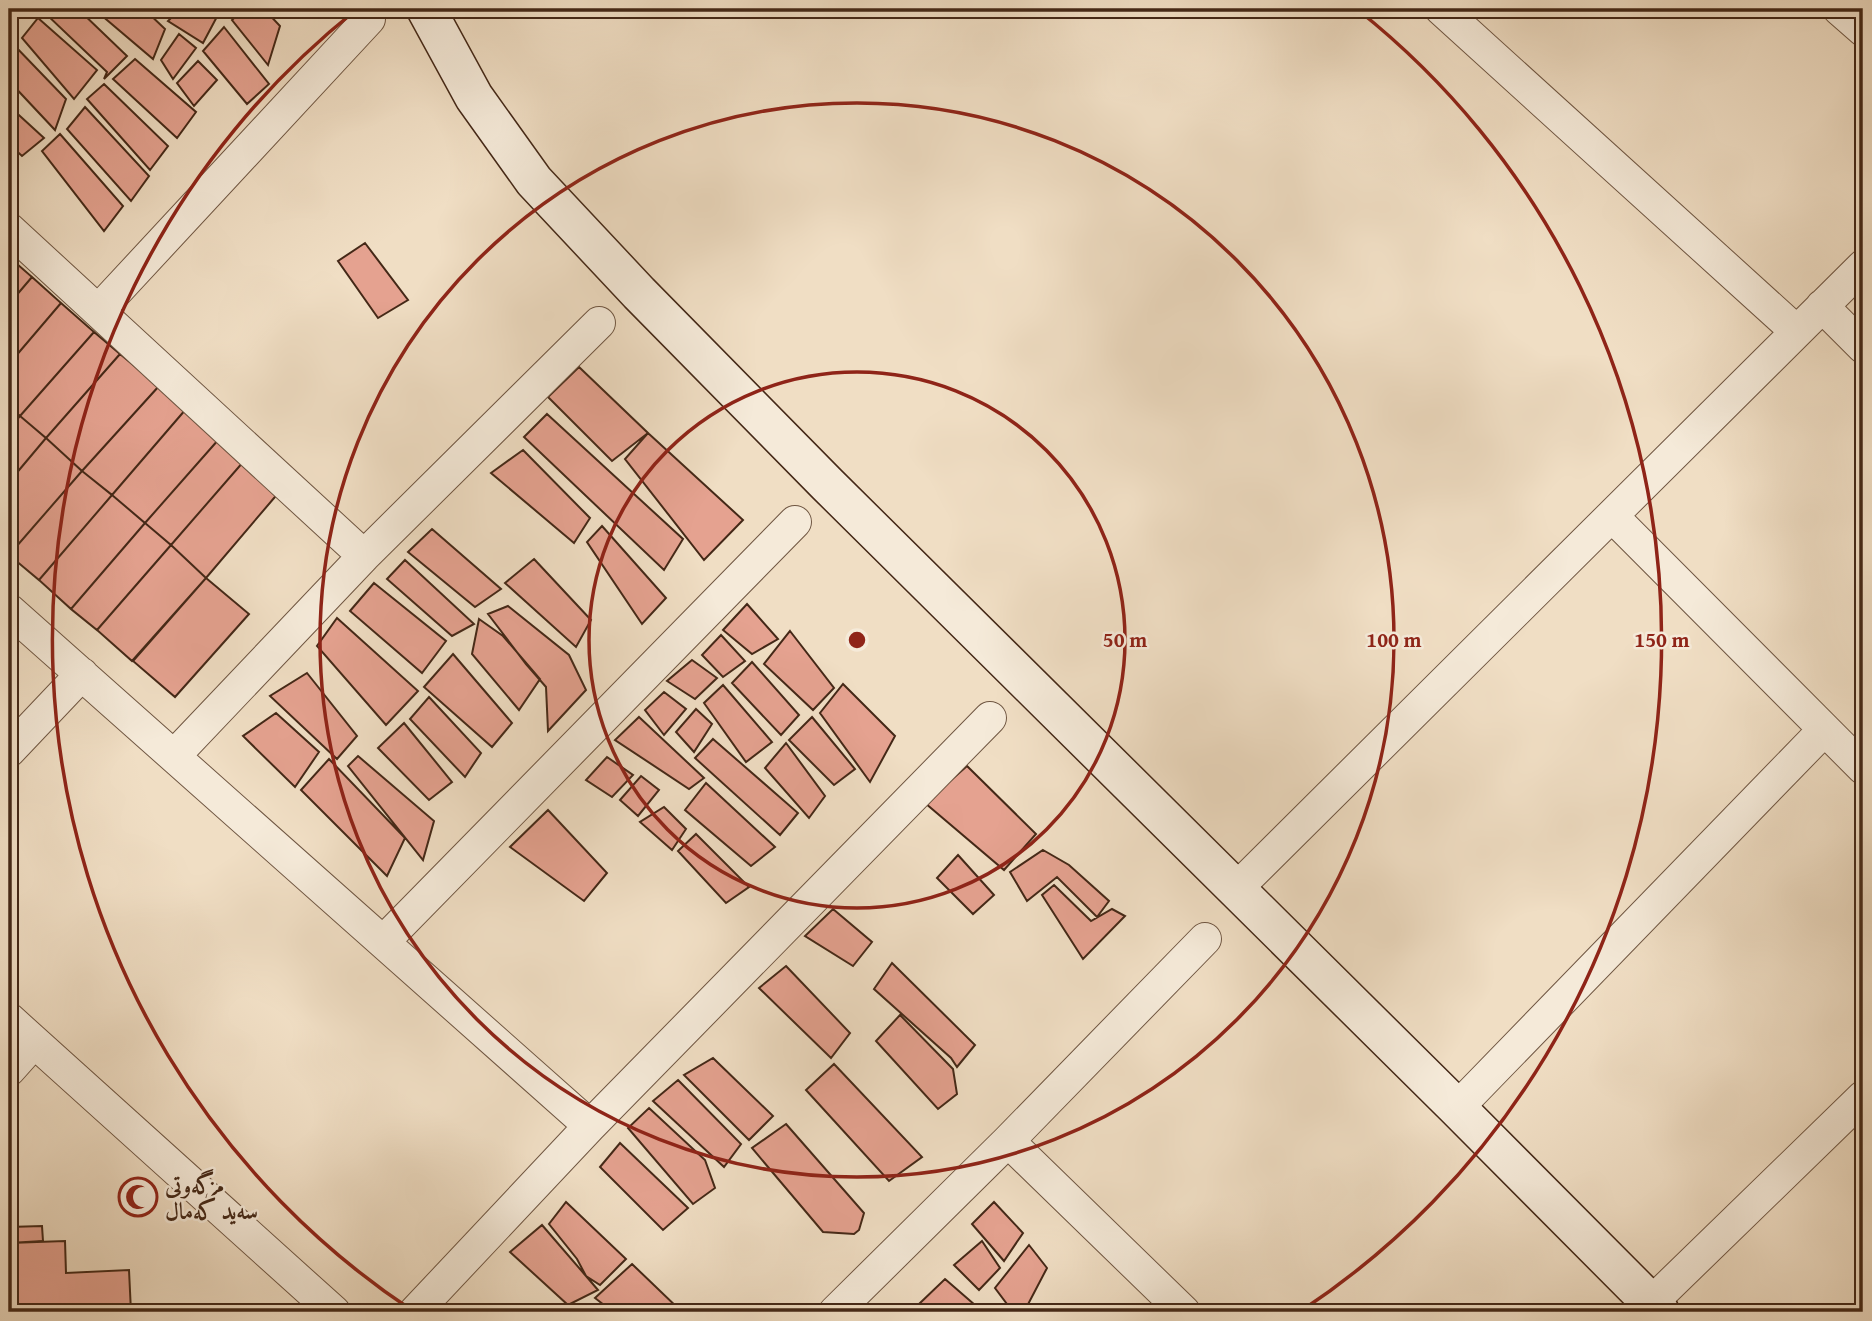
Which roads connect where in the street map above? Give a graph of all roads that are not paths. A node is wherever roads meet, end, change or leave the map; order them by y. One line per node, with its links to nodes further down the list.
1 (426, 9): 23 (street)
2 (1441, 9): 11 (street)
3 (1839, 9): 5 (street)
4 (369, 19): 9 (street)
5 (1863, 30)
6 (9, 229): 9 (street)
7 (1863, 266): 8 (street)
8 (1822, 306): 11 (street); 12 (street)
9 (98, 311): 15 (street)
10 (599, 323): 15 (street)
11 (1796, 331): 13 (street)
12 (1863, 347)
13 (1612, 516): 19 (street); 23 (street)
14 (795, 522): 25 (street)
15 (363, 556): 21 (street)
16 (9, 610): 17 (street)
17 (82, 674): 20 (street); 21 (street)
18 (989, 718): 31 (street)
19 (1824, 730): 22 (street); 30 (street)
20 (9, 751)
21 (174, 756): 25 (street)
22 (1863, 768)
23 (1236, 889): 30 (street)
24 (1205, 939): 32 (street)
25 (383, 942): 31 (street)
26 (9, 1019): 27 (street)
27 (34, 1042): 28 (street); 34 (street)
28 (9, 1070)
29 (1863, 1097): 33 (street)
30 (1457, 1108): 33 (street)
31 (590, 1126): 35 (street)
32 (1007, 1141): 36 (street); 37 (street)
33 (1655, 1308)
34 (334, 1312)
35 (415, 1312)
36 (835, 1312)
37 (1184, 1312)

